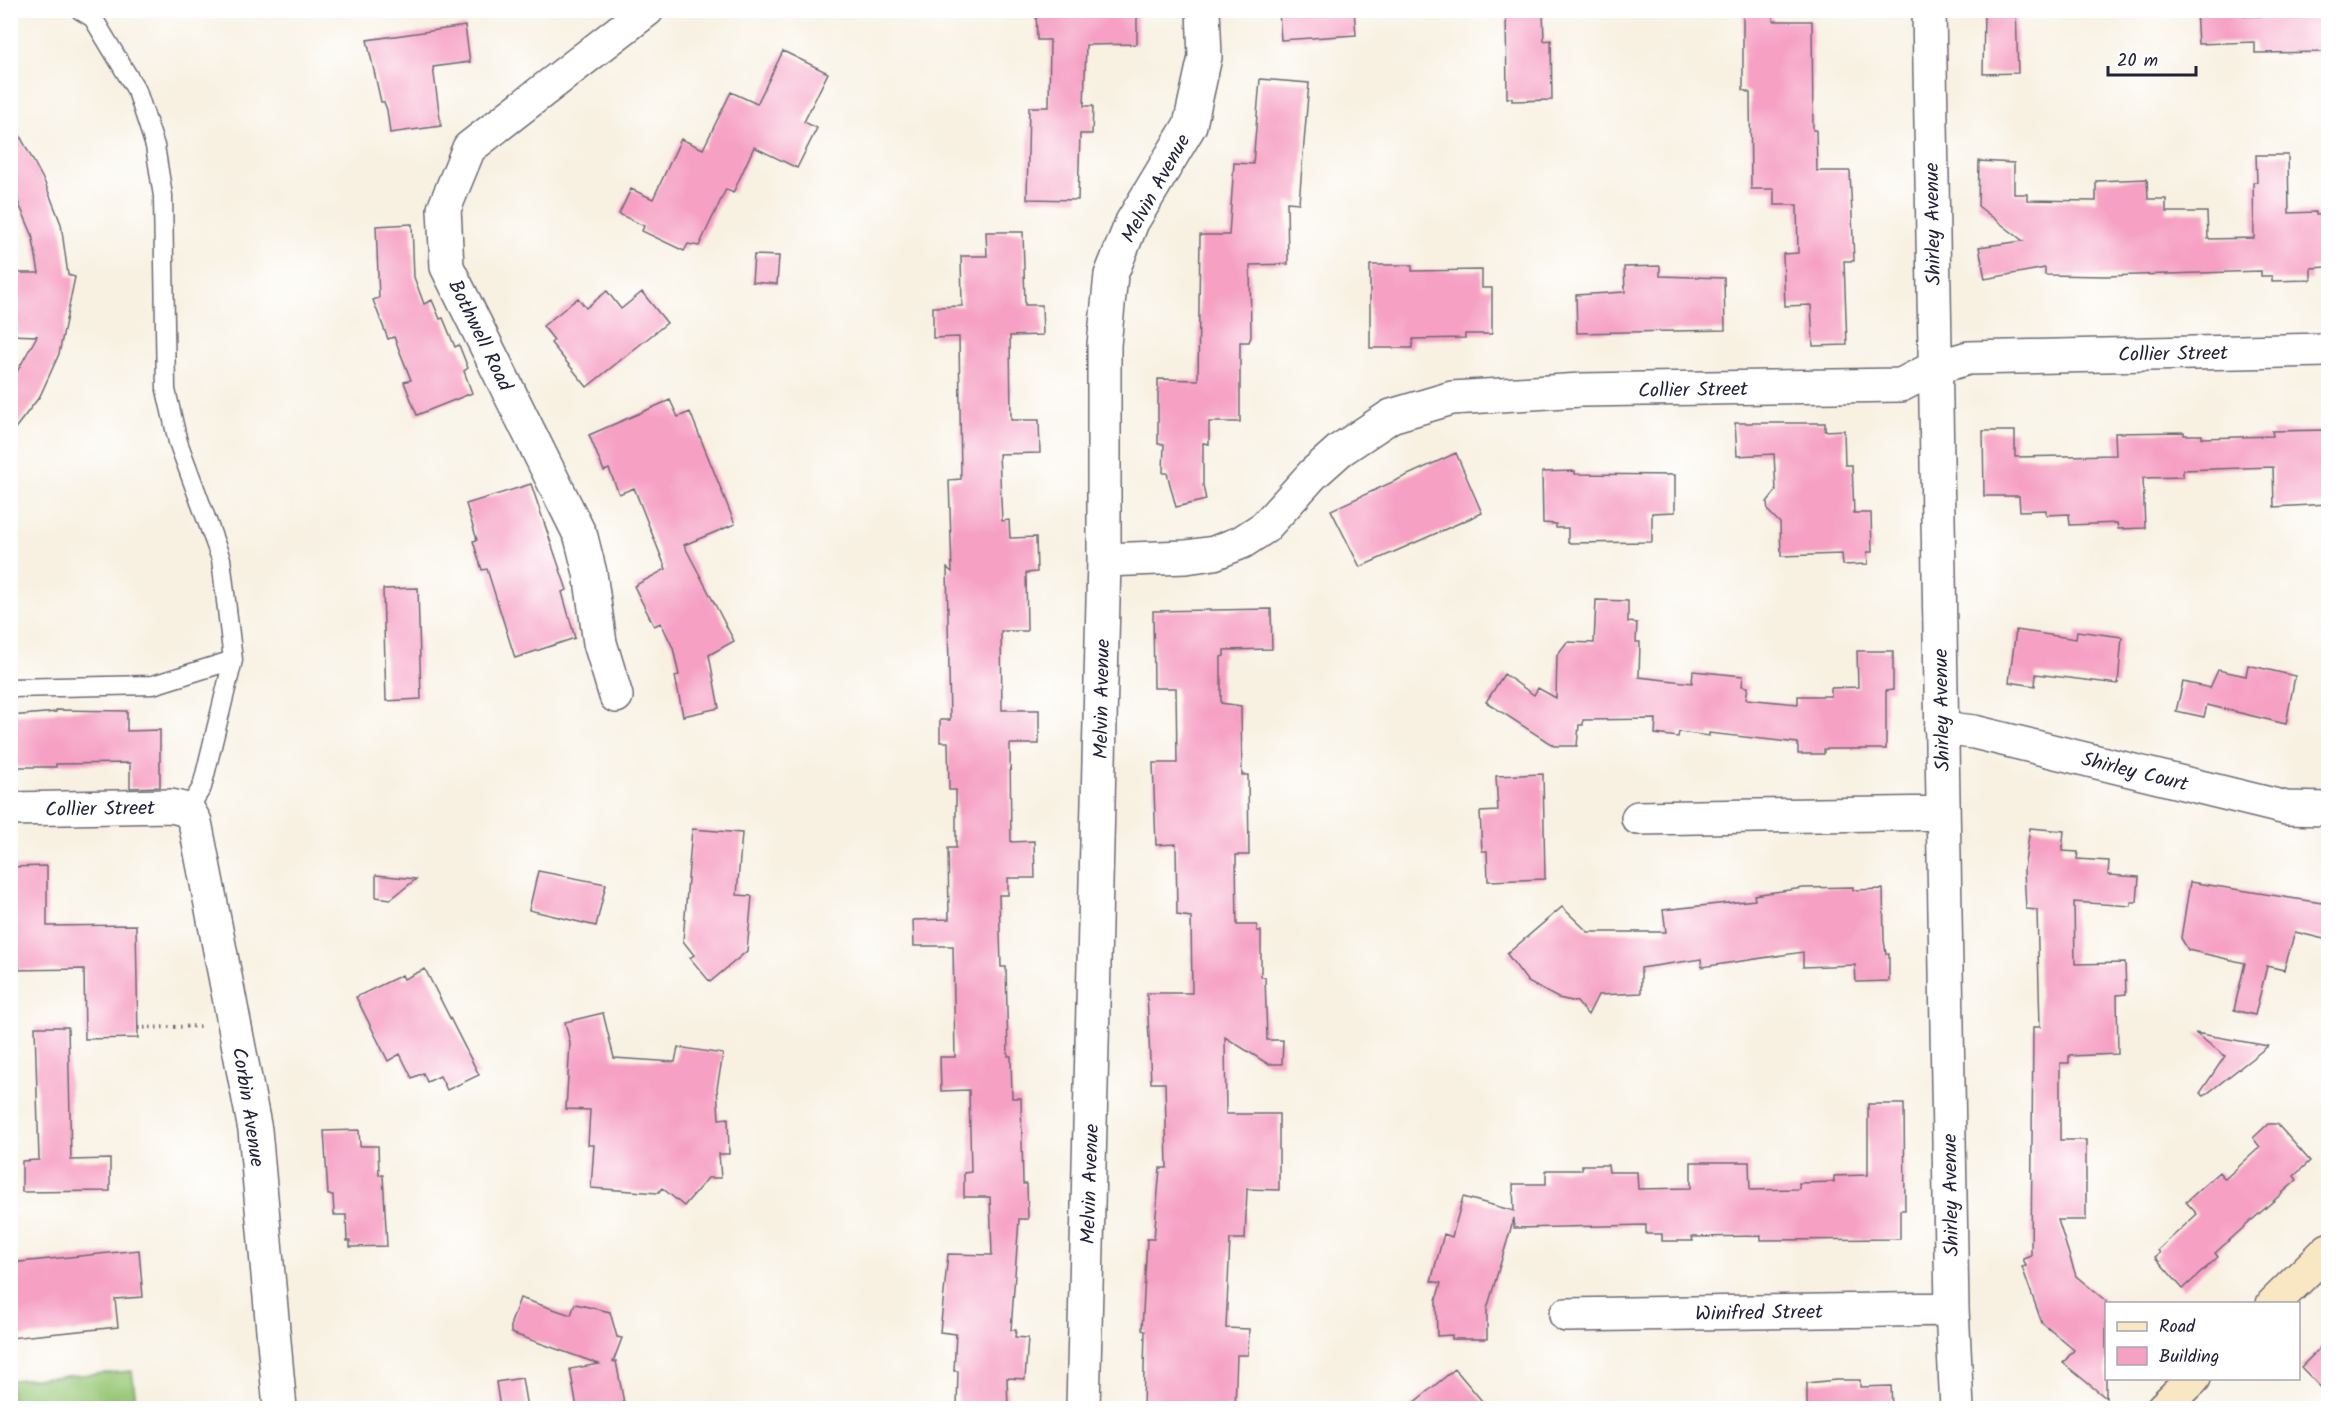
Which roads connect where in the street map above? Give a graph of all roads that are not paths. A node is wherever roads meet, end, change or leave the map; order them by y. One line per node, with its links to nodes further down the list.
1 (80, 10): 8 (lane)
2 (646, 10): 10 (street, Bothwell Road)
3 (1203, 10): 7 (street, Melvin Avenue)
4 (1929, 10): 6 (street, Shirley Avenue)
5 (2328, 350): 6 (street, Collier Street)
6 (1934, 368): 7 (street, Collier Street); 11 (street, Shirley Avenue)
7 (1104, 560): 23 (street, Melvin Avenue)
8 (233, 660): 9 (lane); 14 (lane)
9 (10, 688)
10 (616, 696)
11 (1941, 728): 13 (street, Shirley Court); 15 (street, Shirley Avenue)
12 (10, 809): 14 (street, Collier Street)
13 (2328, 809)
14 (188, 810): 22 (street, Corbin Avenue)
15 (1943, 813): 16 (street); 19 (street, Shirley Avenue)
16 (1638, 818)
17 (2328, 1250): 18 (main road)
18 (2275, 1302)
19 (1952, 1309): 20 (street, Winifred Street); 24 (street, Shirley Avenue)
20 (1566, 1315)
21 (2192, 1380): 25 (main road)
22 (280, 1408)
23 (1083, 1408)
24 (1957, 1408)
25 (2163, 1408)

